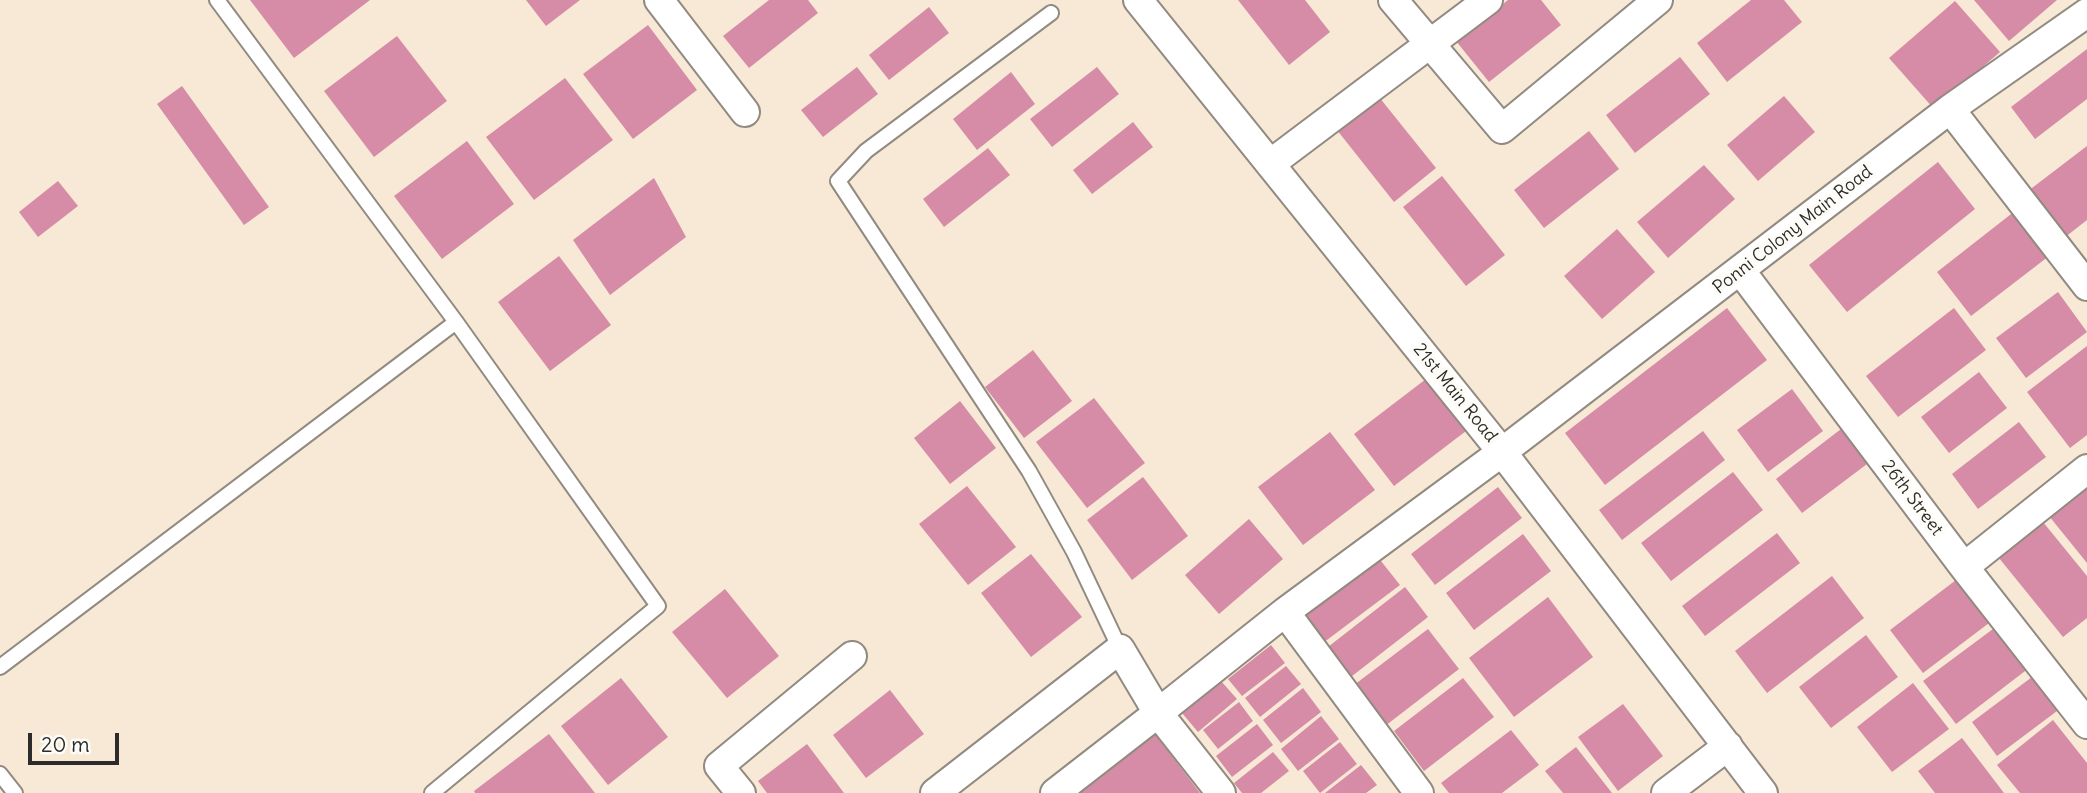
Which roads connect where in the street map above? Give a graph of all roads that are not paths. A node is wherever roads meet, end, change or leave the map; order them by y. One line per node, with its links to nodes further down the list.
1 (217, 0): 15 (lane)
2 (659, 0): 11 (street)
3 (1138, 0): 12 (street, 21st Main Road)
4 (1393, 0): 9 (street)
5 (1488, 0): 9 (street)
6 (1658, 0): 9 (street)
7 (1051, 13): 20 (lane)
8 (2087, 13): 10 (street, Ponni Colony Main Road)
9 (1430, 46): 12 (street)
10 (1950, 109): 13 (street, Ponni Colony Main Road); 14 (street)
11 (745, 112)
12 (1270, 164): 16 (street, 21st Main Road)
13 (1740, 270): 16 (street, Ponni Colony Main Road); 18 (street, 26th Street)
14 (2087, 286)
15 (456, 322): 22 (lane); 28 (lane)
16 (1502, 452): 19 (street, Ponni Colony Main Road); 25 (street, 21st Main Road)
17 (2087, 469): 18 (street)
18 (1964, 567): 24 (street, 26th Street)
19 (1286, 612): 23 (street, Ponni Colony Main Road); 33 (street)
20 (1120, 649): 23 (street); 30 (street)
21 (852, 656): 29 (street)
22 (0, 667)
23 (1158, 713): 31 (street, Ponni Colony Main Road); 32 (street)
24 (2087, 724)
25 (1728, 746): 34 (street); 35 (street, 21st Main Road)
26 (0, 774): 27 (lane)
27 (15, 793)
28 (432, 793)
29 (741, 793)
30 (935, 793)
31 (1055, 793)
32 (1221, 793)
33 (1419, 793)
34 (1666, 793)
35 (1763, 793)

